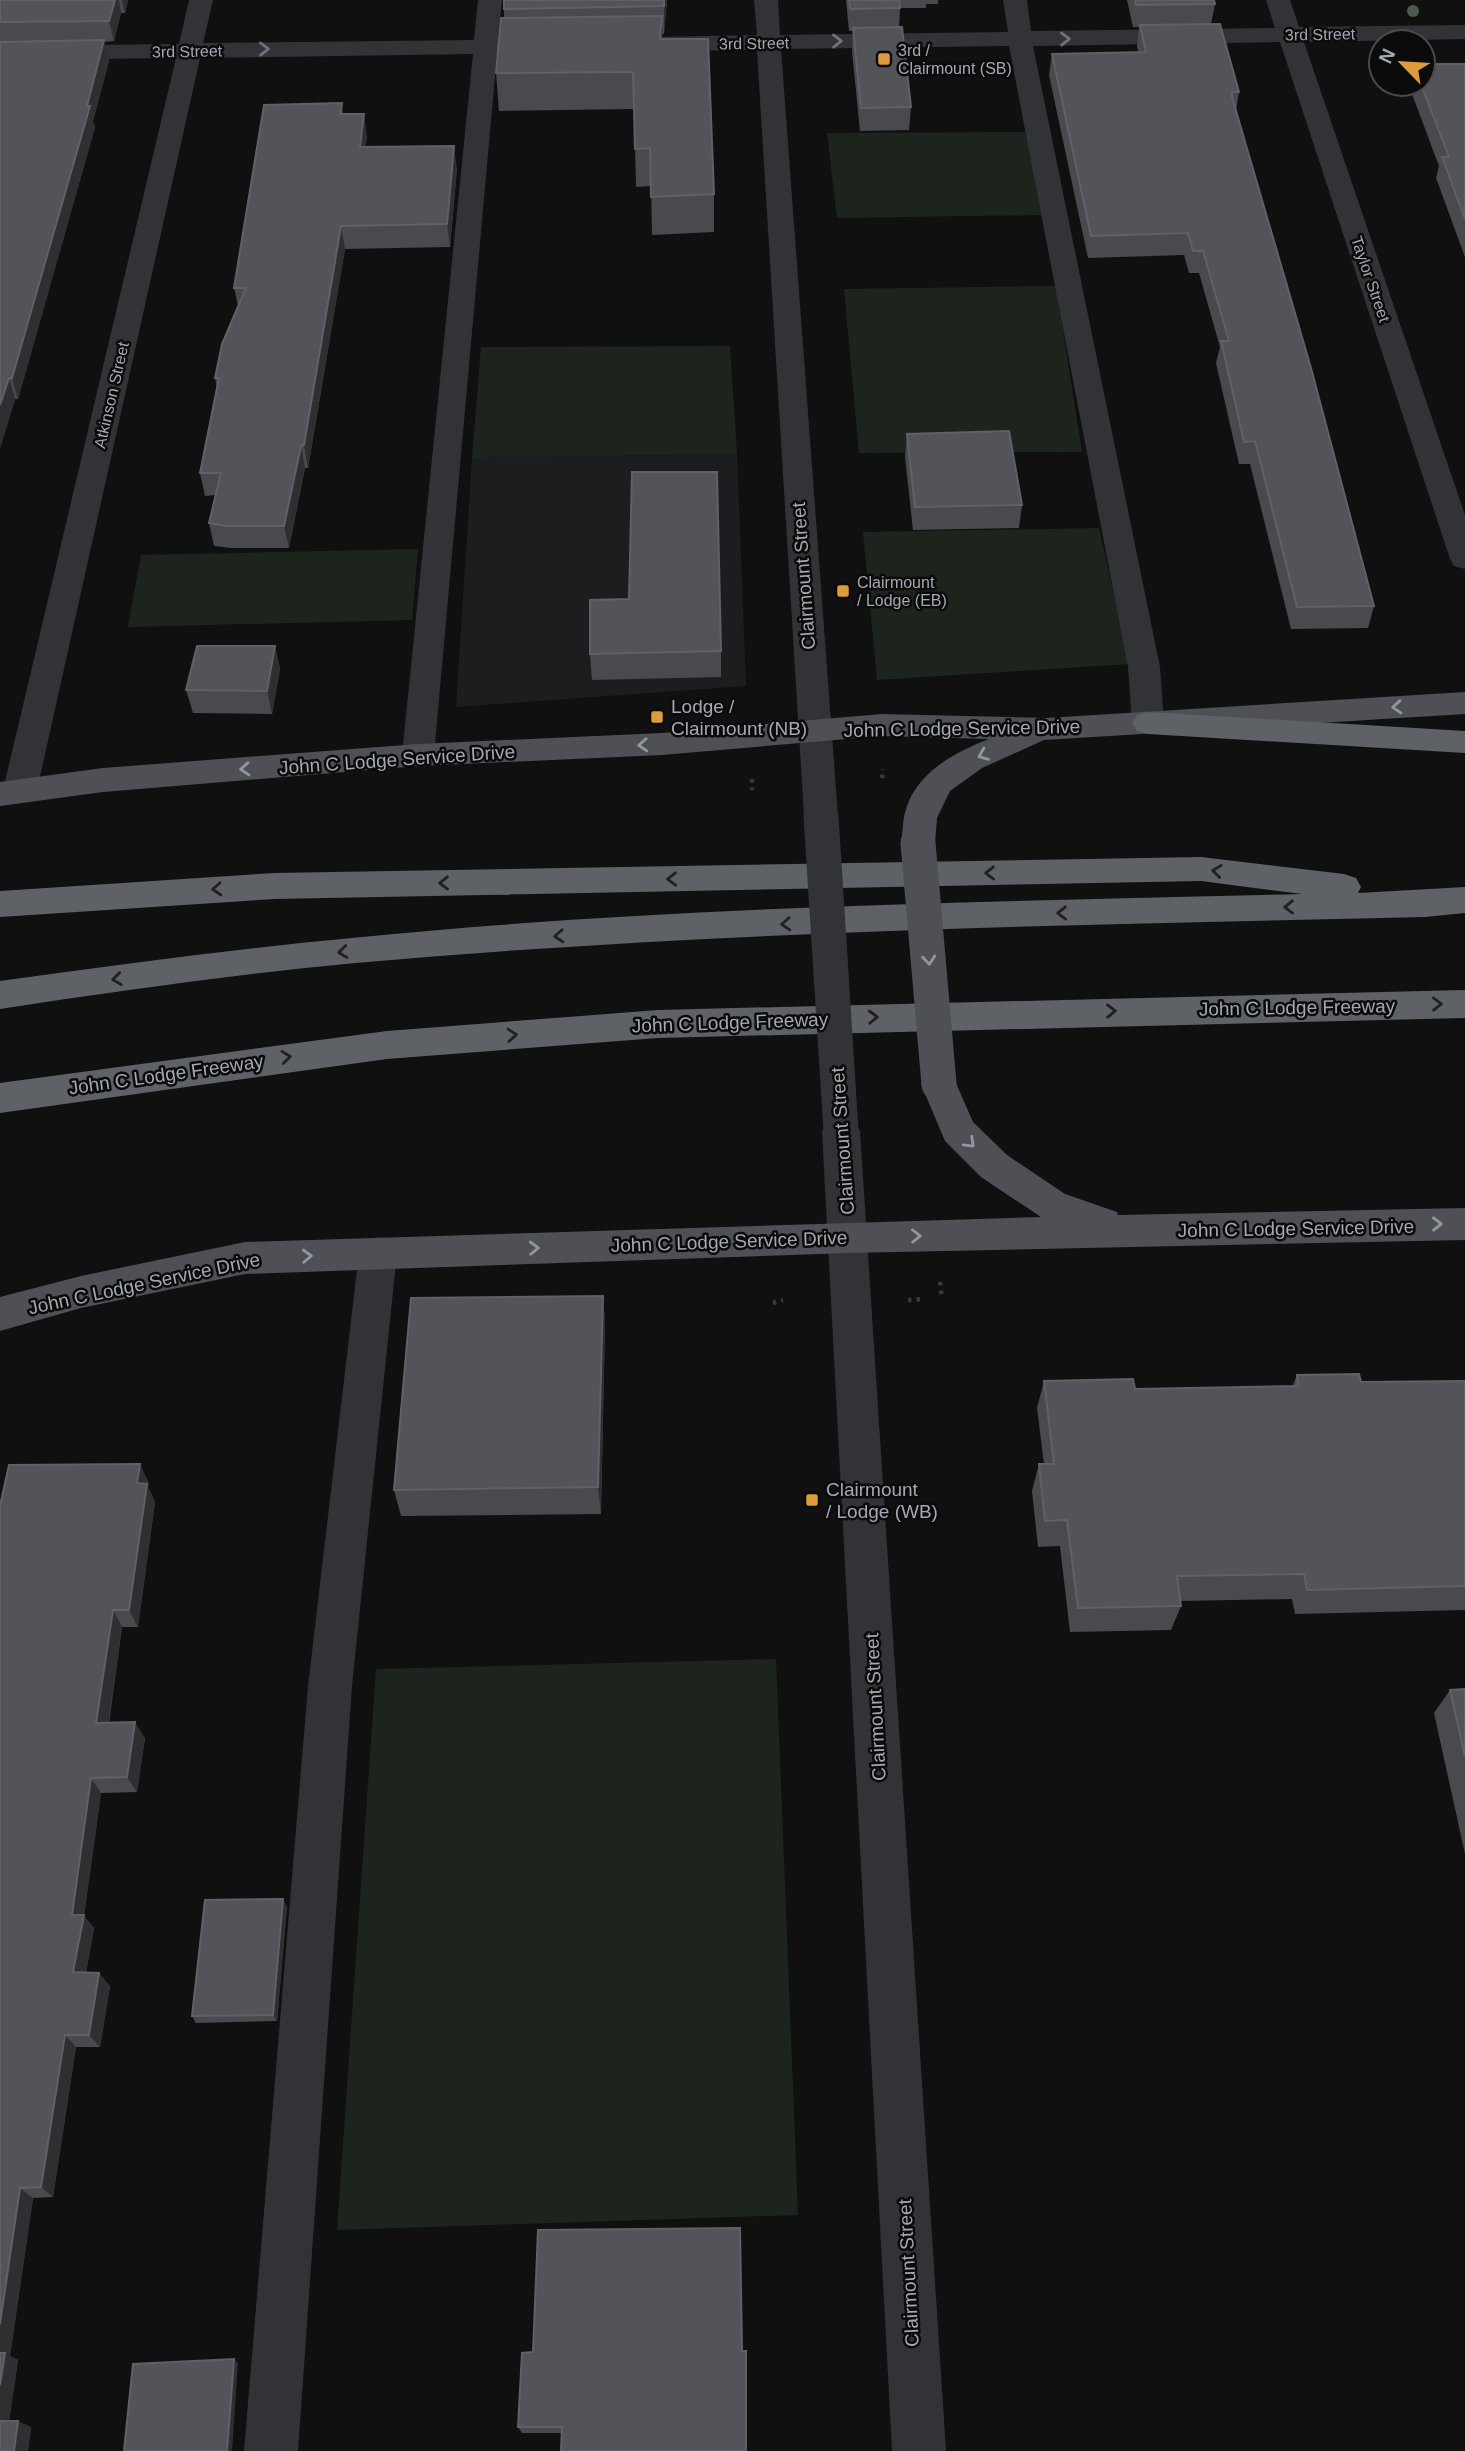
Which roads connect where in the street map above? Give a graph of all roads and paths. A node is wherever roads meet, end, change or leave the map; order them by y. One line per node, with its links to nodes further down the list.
1 (201, 0): 13 (street, Atkinson Street)
2 (491, 0): 12 (street)
3 (766, 0): 9 (street, Clairmount Street)
4 (1015, 0): 8 (street)
5 (1278, 0): 7 (street, Taylor Street)
6 (1465, 32): 7 (street, 3rd Street)
7 (1289, 35): 8 (street, 3rd Street, one-way to 7); 15 (street, Taylor Street)
8 (1019, 40): 9 (street, 3rd Street, one-way to 8); 17 (street)
9 (769, 42): 10 (street, 3rd Street); 19 (street, Clairmount Street)
10 (638, 44)
11 (570, 45): 12 (street, 3rd Street)
12 (487, 46): 13 (street, 3rd Street, one-way to 12); 21 (street)
13 (190, 51): 14 (street, 3rd Street); 26 (street, Atkinson Street)
14 (0, 53)
15 (1465, 559)
16 (1465, 703): 17 (main road, John C Lodge Service Drive, one-way to 17)
17 (1148, 723): 18 (main road, John C Lodge Service Drive); 20 (highway)
18 (1046, 729): 19 (main road, John C Lodge Service Drive); 33 (main road, one-way to 33, bridge)
19 (814, 731): 21 (main road, John C Lodge Service Drive, one-way to 21); 34 (street, Clairmount Street, bridge)
20 (1465, 742)
21 (418, 755): 26 (main road, John C Lodge Service Drive, one-way to 26)
22 (883, 769): 23 (path)
23 (882, 778)
24 (752, 779): 25 (path)
25 (752, 790)
26 (10, 792)
27 (1460, 900): 28 (highway, one-way to 28); 29 (highway, one-way to 29)
28 (0, 904)
29 (0, 995)
30 (1465, 1004): 31 (highway, John C Lodge Freeway, one-way to 30)
31 (0, 1098)
32 (1465, 1224): 33 (main road, John C Lodge Service Drive, one-way to 32)
33 (1128, 1232): 34 (main road, John C Lodge Service Drive, one-way to 33)
34 (848, 1237): 35 (main road, John C Lodge Service Drive, one-way to 34); 44 (street, Clairmount Street)
35 (378, 1253): 42 (main road, John C Lodge Service Drive, one-way to 35); 43 (street)
36 (940, 1280): 37 (path)
37 (942, 1298)
38 (925, 1299): 40 (path)
39 (783, 1300): 41 (path)
40 (908, 1300)
41 (774, 1303)
42 (0, 1314)
43 (271, 2451)
44 (919, 2451)

